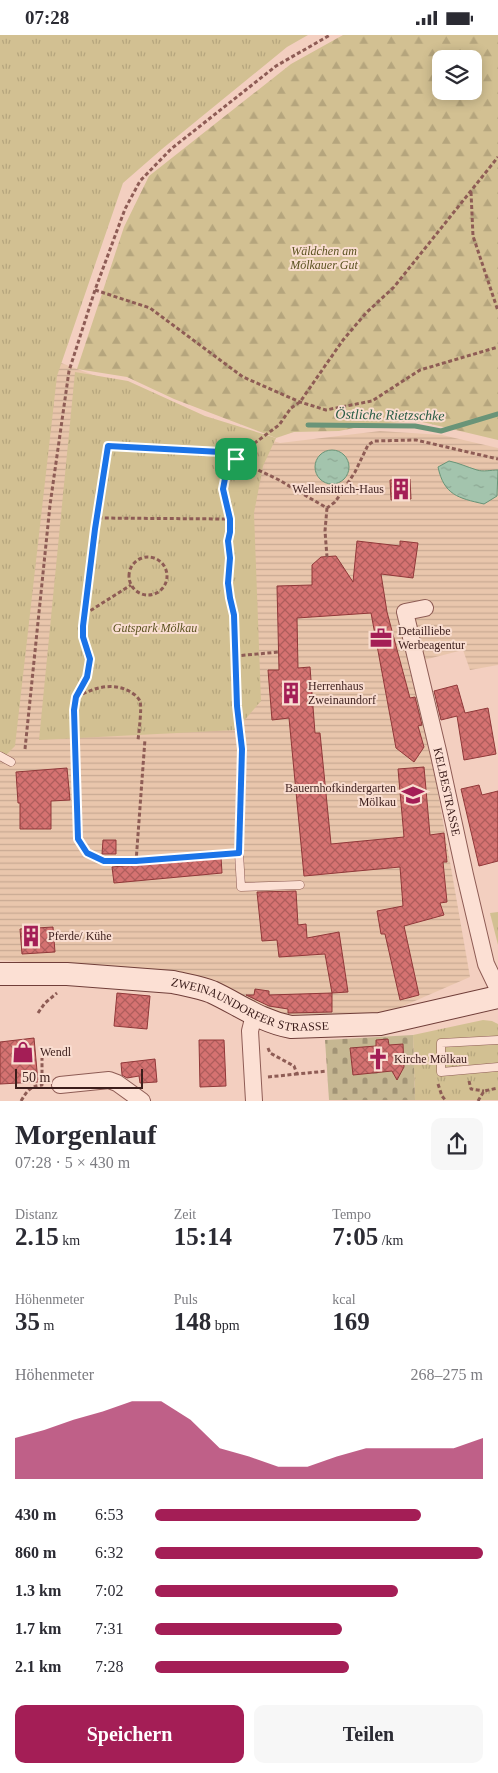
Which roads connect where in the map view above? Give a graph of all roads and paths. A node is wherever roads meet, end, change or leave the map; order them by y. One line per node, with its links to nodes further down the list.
1 (330, 35): 4 (path)
2 (498, 157): 3 (path)
3 (472, 192): 5 (path); 7 (path)
4 (95, 290): 7 (path); 22 (path)
5 (498, 311)
6 (498, 347): 7 (path)
7 (300, 402): 8 (path)
8 (236, 459): 10 (path); 11 (path); 12 (path)
9 (498, 459): 10 (path)
10 (327, 508): 13 (path)
11 (97, 518): 12 (path); 16 (path)
12 (230, 519): 18 (path)
13 (327, 557)
14 (131, 585): 14 (path); 16 (path)
15 (425, 607): 30 (street, KELBESTRASSE)
16 (84, 615): 19 (path)
17 (279, 652): 18 (path)
18 (235, 656): 23 (path)
19 (76, 697): 21 (path); 27 (path)
20 (145, 739): 27 (path)
21 (138, 740)
22 (25, 749)
23 (242, 749): 26 (lane)
24 (0, 756): 25 (lane)
25 (11, 762)
26 (239, 853): 27 (path); 28 (lane)
27 (136, 861)
28 (300, 885)
29 (0, 974): 34 (street, ZWEINAUNDORFER STRASSE)
30 (498, 989)
31 (60, 991): 33 (path)
32 (498, 997): 34 (street, ZWEINAUNDORFER STRASSE)
33 (38, 1013)
34 (254, 1015): 42 (street)
35 (498, 1039): 39 (lane)
36 (267, 1045): 41 (path)
37 (42, 1058): 46 (path)
38 (498, 1067): 39 (lane)
39 (467, 1070): 45 (path)
40 (327, 1071): 41 (path)
41 (297, 1075): 42 (path)
42 (253, 1079): 48 (street)
43 (60, 1085): 47 (street)
44 (498, 1088): 45 (path)
45 (484, 1091): 49 (path)
46 (21, 1101)
47 (142, 1101)
48 (254, 1101)
49 (478, 1101)

